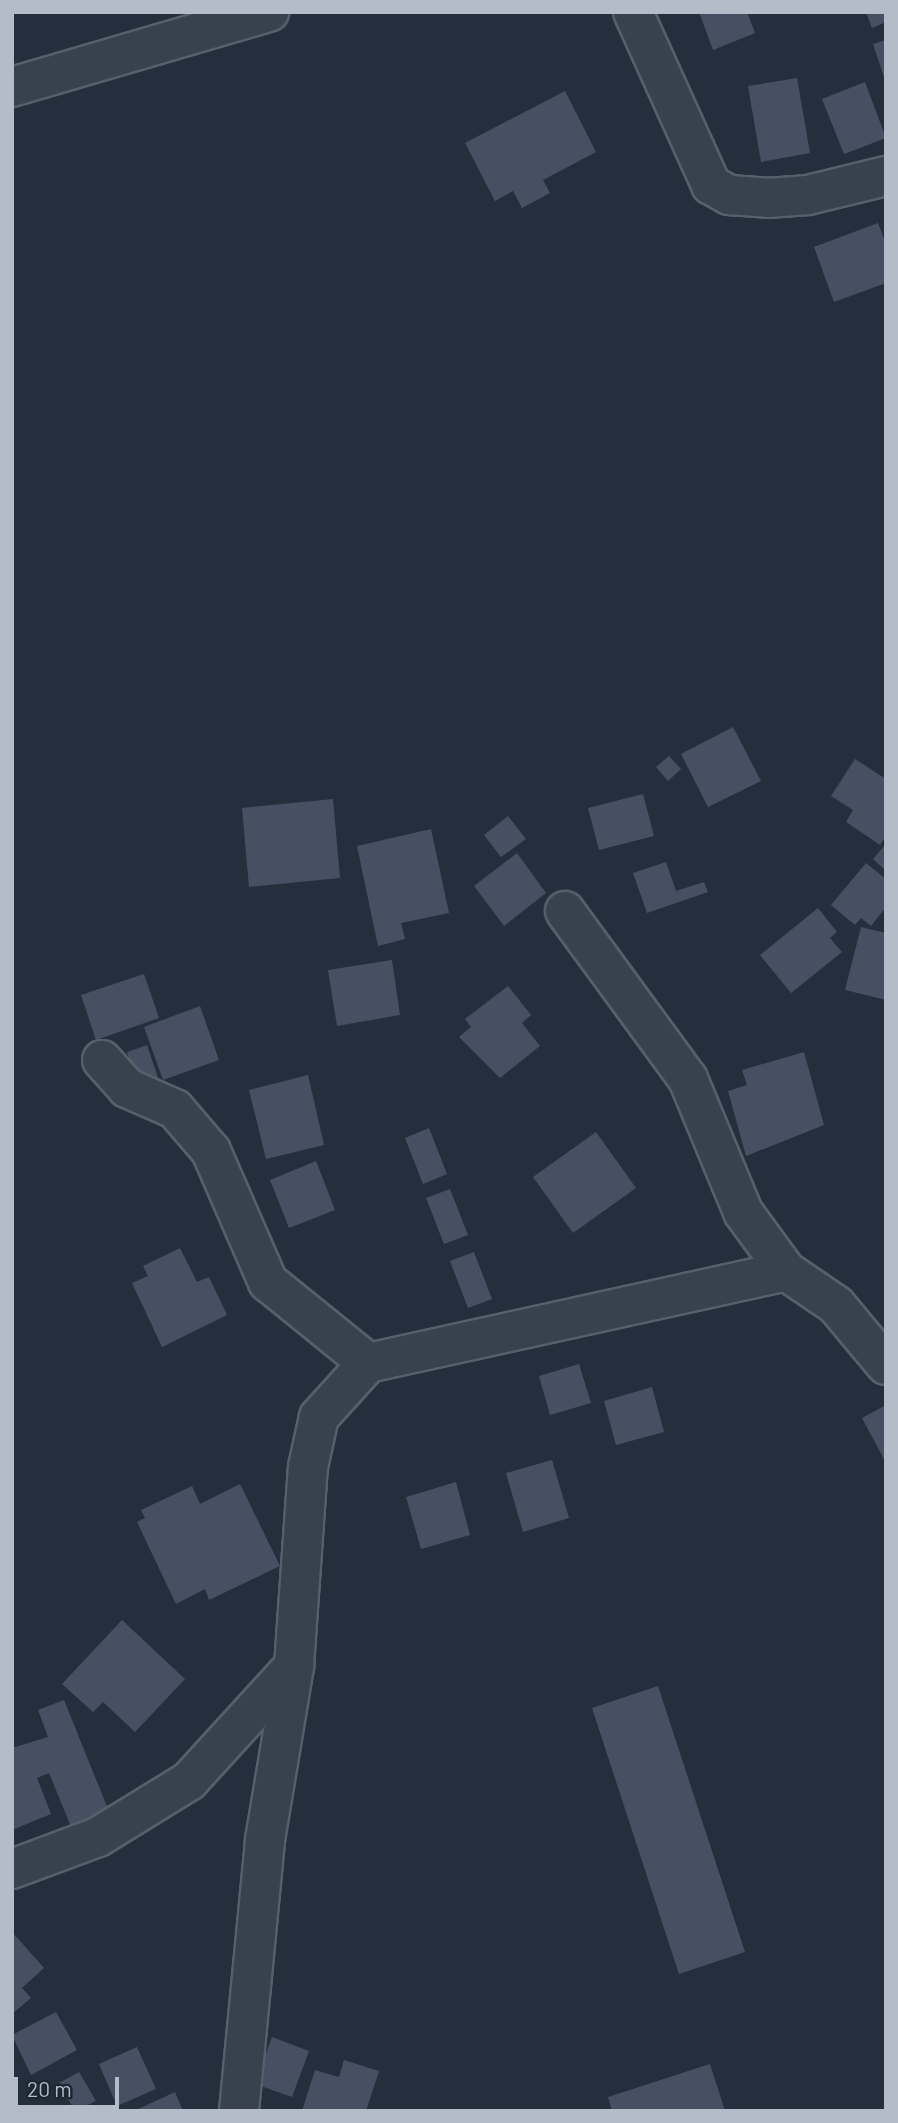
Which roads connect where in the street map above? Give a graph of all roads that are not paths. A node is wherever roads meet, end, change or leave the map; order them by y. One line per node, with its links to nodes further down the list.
1 (269, 12): 3 (street)
2 (633, 12): 4 (street)
3 (12, 87)
4 (886, 176)
5 (565, 911): 7 (street)
6 (102, 1060): 8 (street)
7 (786, 1271): 8 (street); 9 (street)
8 (368, 1363): 10 (street)
9 (886, 1365)
10 (294, 1665): 11 (street); 12 (street)
11 (12, 1869)
12 (239, 2111)

